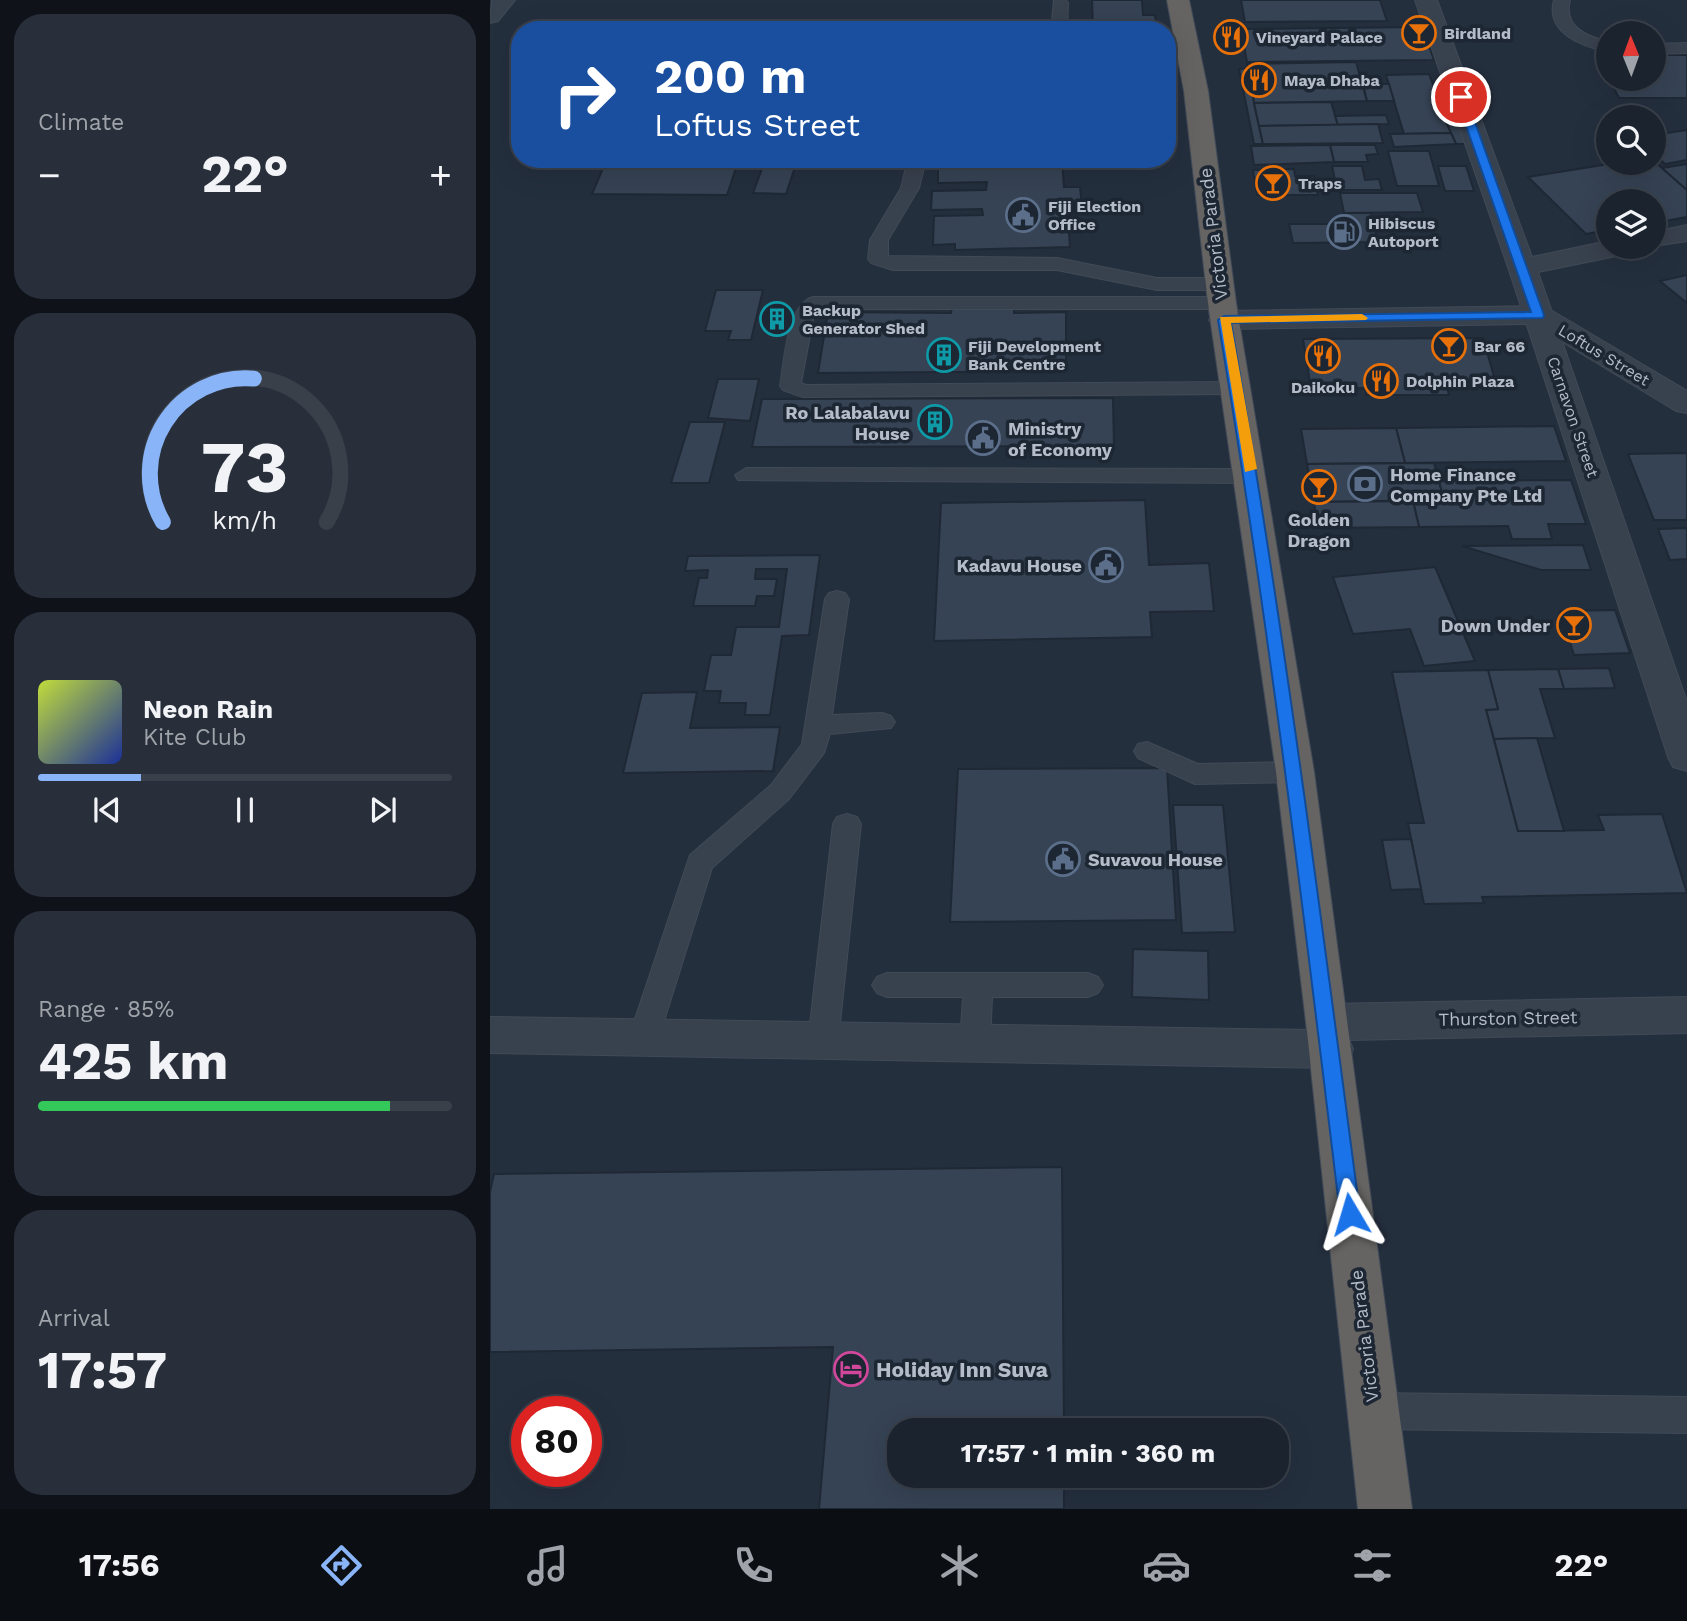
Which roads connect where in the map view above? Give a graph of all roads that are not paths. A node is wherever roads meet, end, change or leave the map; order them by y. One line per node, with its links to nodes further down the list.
1 (504, 0): 6 (street)
2 (1178, 0): 16 (highway, Victoria Parade)
3 (1426, 0): 15 (street, Carnavon Street)
4 (1562, 0): 8 (lane)
5 (1060, 3): 7 (lane)
6 (490, 16)
7 (1059, 21)
8 (1596, 44)
9 (1666, 48): 10 (lane)
10 (1687, 48)
11 (915, 168): 16 (lane)
12 (1687, 233): 13 (street)
13 (1666, 237)
14 (1596, 252): 15 (street)
15 (1522, 267): 17 (street, Carnavon Street)
16 (1222, 302): 17 (street, Loftus Street); 18 (highway, Victoria Parade); 18 (lane)
17 (1538, 315): 19 (street, Loftus Street); 26 (street, Carnavon Street)
18 (1236, 388): 21 (highway, Victoria Parade)
19 (1687, 404)
20 (746, 475): 21 (lane)
21 (1251, 476): 27 (highway, Victoria Parade)
22 (837, 599): 24 (lane)
23 (881, 722): 24 (lane)
24 (819, 725): 35 (lane)
25 (1147, 751): 27 (lane)
26 (1687, 757)
27 (1295, 772): 34 (highway, Victoria Parade)
28 (848, 824): 36 (lane)
29 (887, 985): 31 (lane)
30 (1087, 985): 31 (lane)
31 (978, 986): 37 (lane)
32 (1687, 1015): 34 (street, Thurston Street)
33 (490, 1035): 35 (street, Thurston Street)
34 (1330, 1035): 37 (street, Thurston Street); 38 (highway, Victoria Parade)
35 (643, 1040): 36 (street, Thurston Street)
36 (823, 1042): 37 (street, Thurston Street)
37 (975, 1044)
38 (1373, 1411): 39 (lane); 40 (highway, Victoria Parade)
39 (1687, 1415)
40 (1385, 1509)

